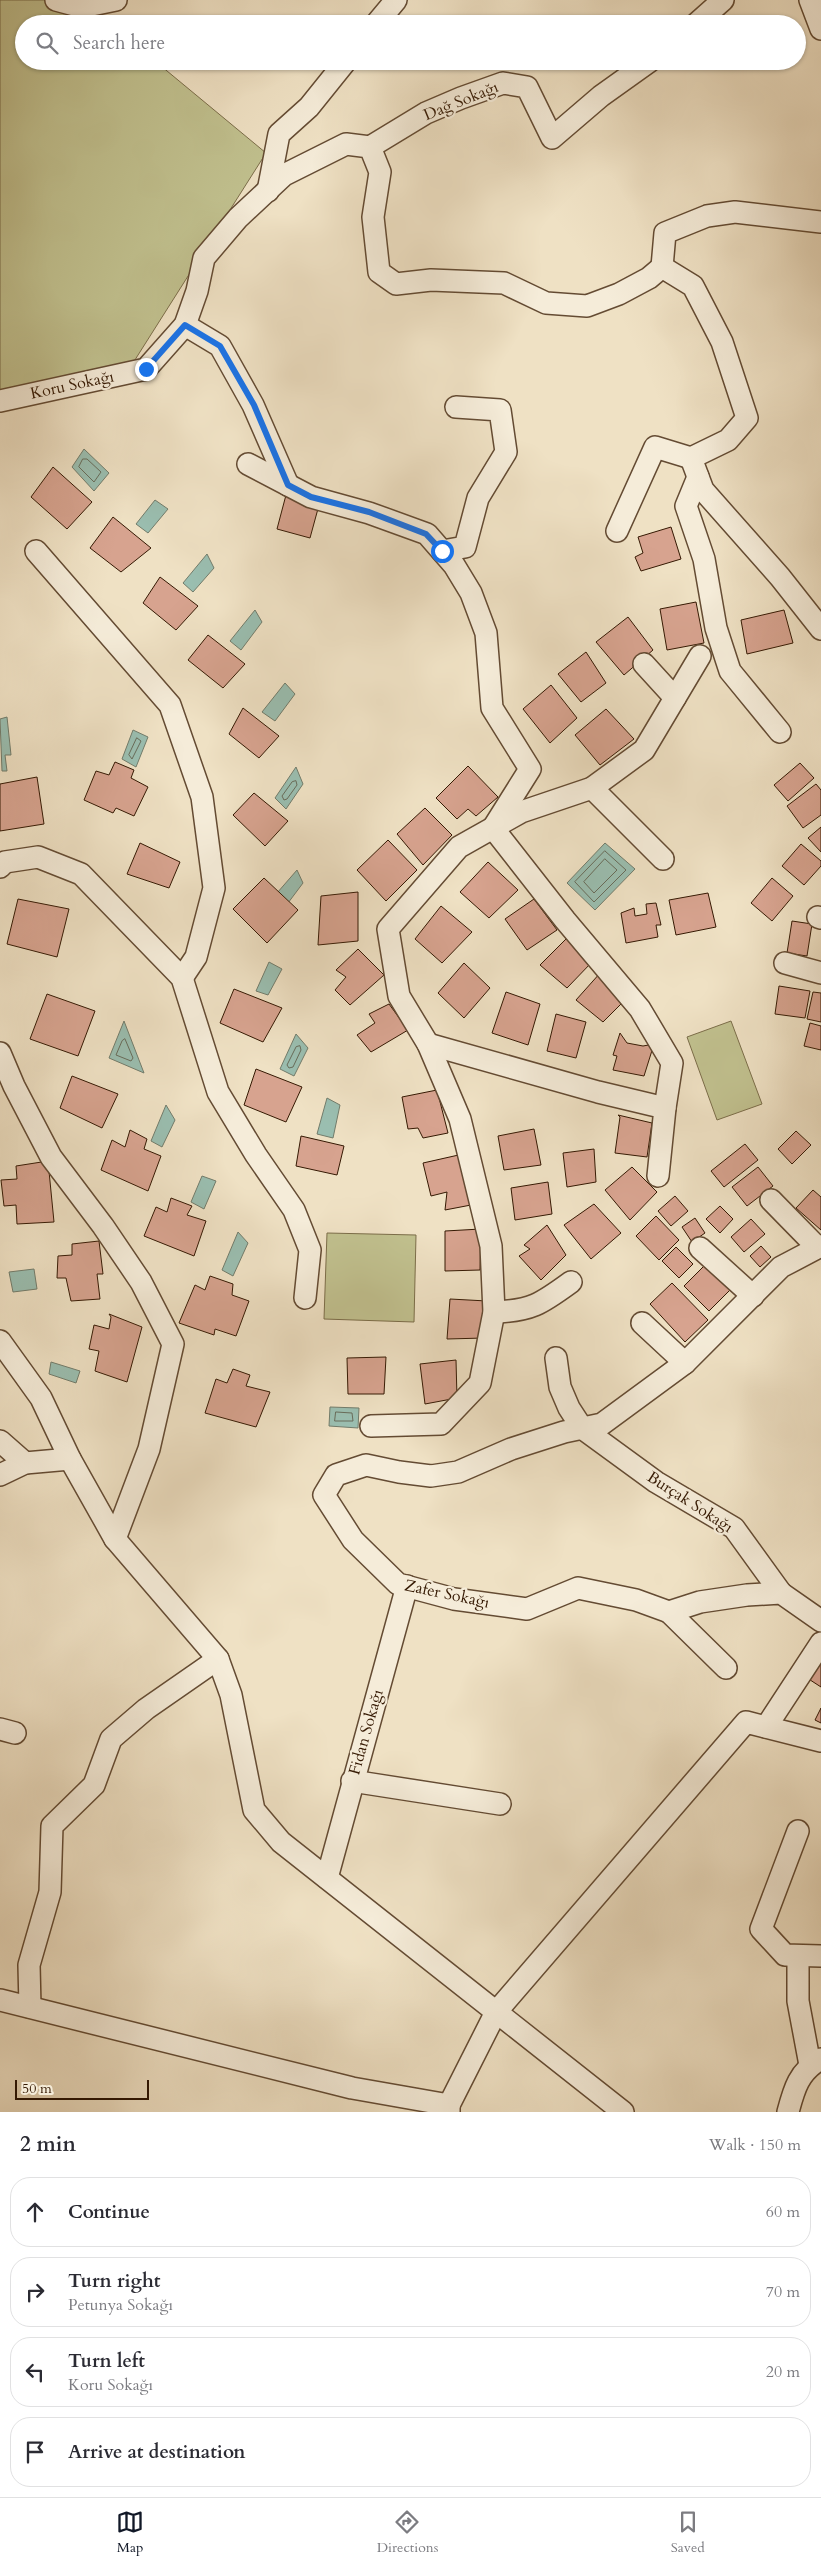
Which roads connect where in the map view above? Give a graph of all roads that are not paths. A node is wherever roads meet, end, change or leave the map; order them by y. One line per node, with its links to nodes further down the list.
1 (56, 0): 2 (street)
2 (116, 0)
3 (396, 0): 6 (street)
4 (723, 0): 7 (street)
5 (810, 0): 8 (street)
6 (384, 15)
7 (706, 15)
8 (821, 29)
9 (339, 70): 12 (street)
10 (637, 70): 11 (street, Dağ Sokağı)
11 (370, 147): 12 (street); 14 (street)
12 (268, 191): 15 (street)
13 (821, 222): 14 (street)
14 (662, 267): 19 (street)
15 (185, 325): 16 (street, Koru Sokağı); 20 (street)
16 (0, 401)
17 (456, 407): 23 (street)
18 (248, 464): 20 (street)
19 (694, 468): 21 (street); 24 (street); 28 (street)
20 (288, 485): 23 (street)
21 (617, 531)
22 (36, 550): 35 (street)
23 (442, 551): 30 (street)
24 (821, 629)
25 (700, 656): 27 (street)
26 (644, 664): 27 (street)
27 (675, 698): 29 (street)
28 (780, 732)
29 (592, 788): 30 (street); 31 (street)
30 (493, 828): 36 (street); 38 (street)
31 (663, 859)
32 (0, 868): 35 (street)
33 (785, 963): 34 (street)
34 (821, 973)
35 (182, 978): 45 (street)
36 (428, 1044): 38 (street); 46 (street)
37 (0, 1053): 57 (street)
38 (665, 1108): 39 (street)
39 (658, 1176)
40 (771, 1200): 41 (street, Zafer Sokağı)
41 (819, 1246): 44 (street, Zafer Sokağı)
42 (700, 1248): 44 (street)
43 (571, 1282): 46 (street)
44 (753, 1296): 50 (street, Zafer Sokağı)
45 (304, 1298)
46 (494, 1312): 51 (street)
47 (642, 1324): 50 (street)
48 (0, 1341): 54 (street)
49 (556, 1358): 52 (street)
50 (685, 1363): 52 (street, Zafer Sokağı)
51 (370, 1426)
52 (582, 1428): 58 (street, Zafer Sokağı); 59 (street, Burçak Sokağı)
53 (0, 1441): 55 (street)
54 (70, 1459): 55 (street); 57 (street)
55 (25, 1463): 56 (street)
56 (0, 1475)
57 (116, 1539): 63 (street)
58 (408, 1586): 60 (street, Zafer Sokağı); 67 (street, Fidan Sokağı)
59 (781, 1593): 60 (street); 61 (street)
60 (669, 1612): 64 (street)
61 (821, 1621)
62 (821, 1643): 65 (street)
63 (218, 1659): 70 (street); 74 (street)
64 (726, 1668)
65 (766, 1727): 66 (street); 75 (street)
66 (821, 1741)
67 (352, 1781): 68 (street); 70 (street, Fidan Sokağı)
68 (500, 1804)
69 (798, 1831): 72 (street)
70 (327, 1878): 75 (street)
71 (821, 1956): 72 (street)
72 (798, 1957): 76 (street)
73 (0, 2000): 74 (street)
74 (30, 2007): 77 (street)
75 (496, 2012): 77 (street); 78 (street)
76 (815, 2062): 79 (street)
77 (449, 2109)
78 (623, 2112)
79 (788, 2112)

